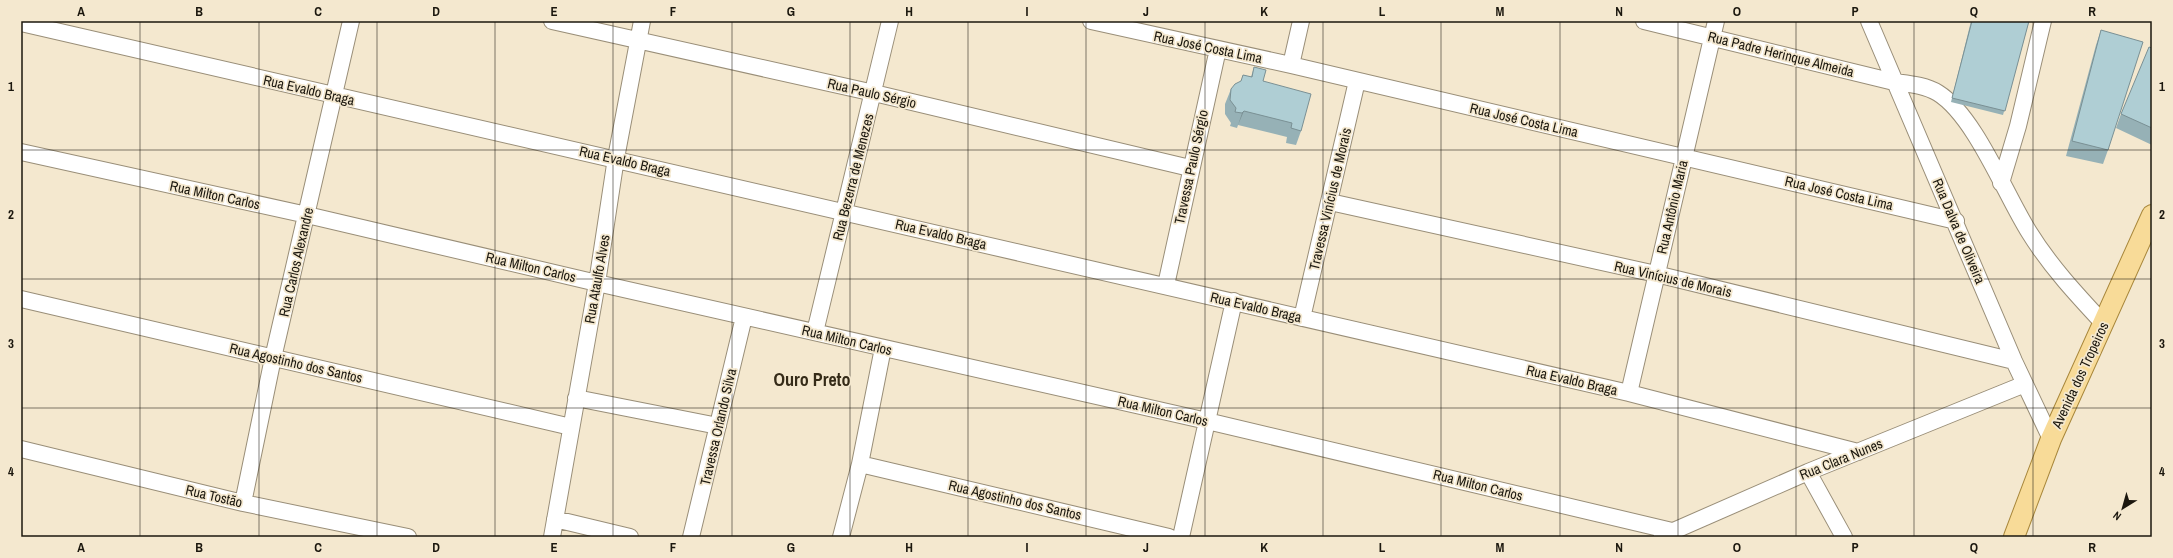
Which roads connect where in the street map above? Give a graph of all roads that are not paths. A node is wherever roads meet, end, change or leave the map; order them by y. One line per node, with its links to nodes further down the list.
1 (351, 21): 19 (street, Rua Carlos Alexandre)
2 (552, 21): 13 (street, Rua Paulo Sérgio)
3 (642, 21): 13 (street, Rua Ataulfo Alves)
4 (890, 21): 18 (street, Rua Bezerra de Menezes)
5 (1091, 21): 14 (street, Rua José Costa Lima)
6 (1301, 21): 15 (street)
7 (1644, 21): 12 (street, Rua Padre Herinque Almeida)
8 (1716, 21): 12 (street, Rua Antônio Maria)
9 (1869, 21): 17 (street, Rua Dalva de Oliveira)
10 (2043, 21): 24 (street)
11 (21, 23): 19 (street, Rua Evaldo Braga)
12 (1712, 37): 17 (street, Rua Padre Herinque Almeida); 21 (street, Rua Antônio Maria)
13 (639, 41): 18 (street, Rua Paulo Sérgio); 22 (street, Rua Ataulfo Alves)
14 (1218, 49): 15 (street, Rua José Costa Lima); 23 (street, Travessa Paulo Sérgio)
15 (1291, 65): 16 (street, Rua José Costa Lima)
16 (1357, 81): 21 (street, Rua José Costa Lima); 25 (street, Travessa Vinícius de Morais)
17 (1894, 82): 24 (street, Rua Padre Herinque Almeida); 29 (street, Rua Dalva de Oliveira)
18 (874, 93): 23 (street, Rua Paulo Sérgio); 26 (street, Rua Bezerra de Menezes)
19 (334, 96): 22 (street, Rua Evaldo Braga); 28 (street, Rua Carlos Alexandre)
20 (21, 152): 28 (street, Rua Milton Carlos)
21 (1683, 156): 29 (street, Rua José Costa Lima); 30 (street, Rua Antônio Maria)
22 (616, 158): 26 (street, Rua Evaldo Braga); 31 (street, Rua Ataulfo Alves)
23 (1190, 168): 32 (street, Travessa Paulo Sérgio)
24 (2001, 183): 37 (street, Rua Padre Herinque Almeida)
25 (1330, 202): 30 (street, Rua Vinícius de Morais); 36 (street, Travessa Vinícius de Morais)
26 (845, 211): 32 (street, Rua Evaldo Braga); 38 (street, Rua Bezerra de Menezes)
27 (2152, 214): 37 (main road, Avenida dos Tropeiros)
28 (307, 215): 31 (street, Rua Milton Carlos); 40 (street, Rua Carlos Alexandre)
29 (1956, 221): 41 (street, Rua Dalva de Oliveira)
30 (1656, 274): 41 (street, Rua Vinícius de Morais); 43 (street, Rua Antônio Maria)
31 (597, 283): 35 (street, Rua Milton Carlos); 44 (street, Rua Ataulfo Alves)
32 (1166, 285): 34 (street, Rua Evaldo Braga)
33 (21, 299): 40 (street, Rua Agostinho dos Santos)
34 (1234, 302): 36 (street, Rua Evaldo Braga); 45 (street)
35 (744, 317): 38 (street, Rua Milton Carlos); 46 (street, Travessa Orlando Silva)
36 (1302, 318): 43 (street, Rua Evaldo Braga)
37 (2104, 324): 48 (main road, Avenida dos Tropeiros)
38 (815, 332): 39 (street, Rua Milton Carlos)
39 (883, 348): 45 (street, Rua Milton Carlos); 51 (street)
40 (273, 358): 47 (street, Rua Agostinho dos Santos); 53 (street, Rua Carlos Alexandre)
41 (2014, 361): 42 (street, Rua Dalva de Oliveira)
42 (2025, 384): 48 (street, Rua Dalva de Oliveira); 50 (street, Rua Clara Nunes)
43 (1629, 393): 50 (street, Rua Evaldo Braga)
44 (576, 398): 46 (street); 47 (street, Rua Ataulfo Alves)
45 (1207, 421): 55 (street, Rua Milton Carlos); 62 (street)
46 (718, 426): 59 (street, Travessa Orlando Silva)
47 (571, 427): 54 (street, Rua Ataulfo Alves)
48 (2051, 439): 64 (main road, Avenida dos Tropeiros)
49 (21, 449): 53 (street, Rua Tostão)
50 (1858, 452): 52 (street, Rua Clara Nunes)
51 (860, 464): 60 (street); 61 (street, Rua Agostinho dos Santos)
52 (1808, 472): 55 (street, Rua Clara Nunes); 63 (street)
53 (243, 503): 56 (street, Rua Tostão)
54 (555, 519): 57 (street, Rua Ataulfo Alves); 58 (street)
55 (1665, 534)
56 (408, 537)
57 (552, 537)
58 (630, 537)
59 (691, 537)
60 (841, 537)
61 (1169, 537)
62 (1181, 537)
63 (1844, 537)
64 (2014, 537)

